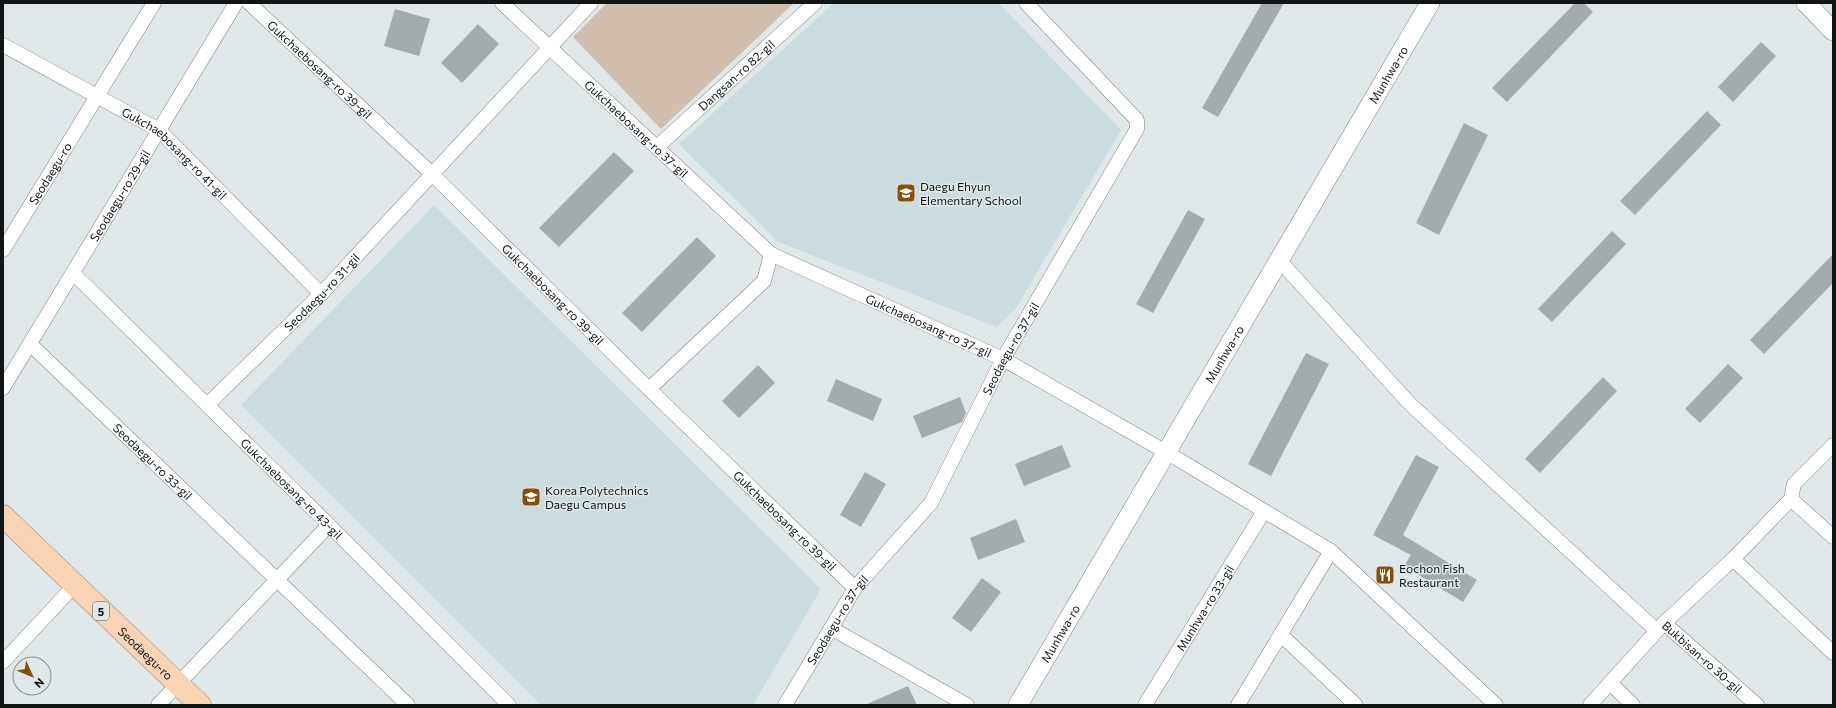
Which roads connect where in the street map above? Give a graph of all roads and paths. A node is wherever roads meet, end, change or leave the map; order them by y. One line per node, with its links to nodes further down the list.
1 (154, 3): 13 (street)
2 (236, 3): 14 (street, Seodaegu-ro 29-gil)
3 (249, 3): 16 (street, Gukchaebosang-ro 39-gil)
4 (502, 3): 12 (street, Gukchaebosang-ro 37-gil)
5 (591, 3): 12 (street, Seodaegu-ro 31-gil)
6 (815, 3): 15 (street, Dangsan-ro 82-gil)
7 (1026, 3): 23 (street, Seodaegu-ro 37-gil)
8 (1430, 3): 19 (main road, Munhwa-ro)
9 (1806, 3): 10 (main road)
10 (1833, 31)
11 (3, 44): 13 (street, Gukchaebosang-ro 41-gil)
12 (550, 47): 15 (street, Gukchaebosang-ro 37-gil); 16 (street, Seodaegu-ro 31-gil)
13 (97, 97): 14 (street, Gukchaebosang-ro 41-gil); 17 (street, Seodaegu-ro)
14 (159, 130): 20 (street, Seodaegu-ro 29-gil); 21 (street, Gukchaebosang-ro 41-gil)
15 (657, 147): 18 (street, Gukchaebosang-ro 37-gil)
16 (432, 174): 21 (street, Seodaegu-ro 31-gil); 25 (street, Gukchaebosang-ro 39-gil)
17 (3, 250)
18 (771, 254): 23 (street, Gukchaebosang-ro 37-gil); 25 (street)
19 (1279, 260): 28 (main road, Munhwa-ro); 39 (street)
20 (73, 273): 22 (street, Seodaegu-ro 29-gil); 26 (street, Gukchaebosang-ro 43-gil)
21 (321, 294): 26 (street, Seodaegu-ro 31-gil)
22 (30, 344): 24 (street, Seodaegu-ro 29-gil); 36 (street, Seodaegu-ro 33-gil)
23 (1003, 359): 28 (street, Gukchaebosang-ro 37-gil); 38 (street, Seodaegu-ro 37-gil)
24 (3, 388)
25 (649, 389): 38 (street, Gukchaebosang-ro 39-gil)
26 (207, 405): 32 (street, Gukchaebosang-ro 43-gil)
27 (1833, 445): 29 (street)
28 (1166, 452): 30 (street); 52 (main road, Munhwa-ro)
29 (1791, 499): 33 (street); 35 (street, Bukbisan-ro 30-gil)
30 (1264, 511): 34 (street); 53 (street, Munhwa-ro 33-gil)
31 (3, 516): 37 (main road, Seodaegu-ro / 5)
32 (329, 525): 36 (street); 49 (street, Gukchaebosang-ro 43-gil)
33 (1833, 537)
34 (1331, 551): 41 (street); 56 (street)
35 (1733, 559): 39 (street, Bukbisan-ro 30-gil); 42 (street)
36 (276, 580): 45 (street); 48 (street, Seodaegu-ro 33-gil)
37 (74, 586): 43 (street); 45 (main road, Seodaegu-ro / 5)
38 (854, 588): 40 (street, Seodaegu-ro 37-gil)
39 (1661, 627): 44 (street); 59 (street, Bukbisan-ro 30-gil)
40 (831, 628): 50 (street, Seodaegu-ro 37-gil); 51 (street)
41 (1281, 635): 54 (street); 55 (street)
42 (1833, 653)
43 (3, 662)
44 (1610, 683): 57 (street); 58 (street)
45 (178, 685): 46 (street); 47 (main road, Seodaegu-ro / 5)
46 (158, 705)
47 (200, 705)
48 (408, 705)
49 (509, 705)
50 (786, 705)
51 (967, 705)
52 (1018, 705)
53 (1145, 705)
54 (1238, 705)
55 (1356, 705)
56 (1496, 705)
57 (1590, 705)
58 (1633, 705)
59 (1757, 705)

